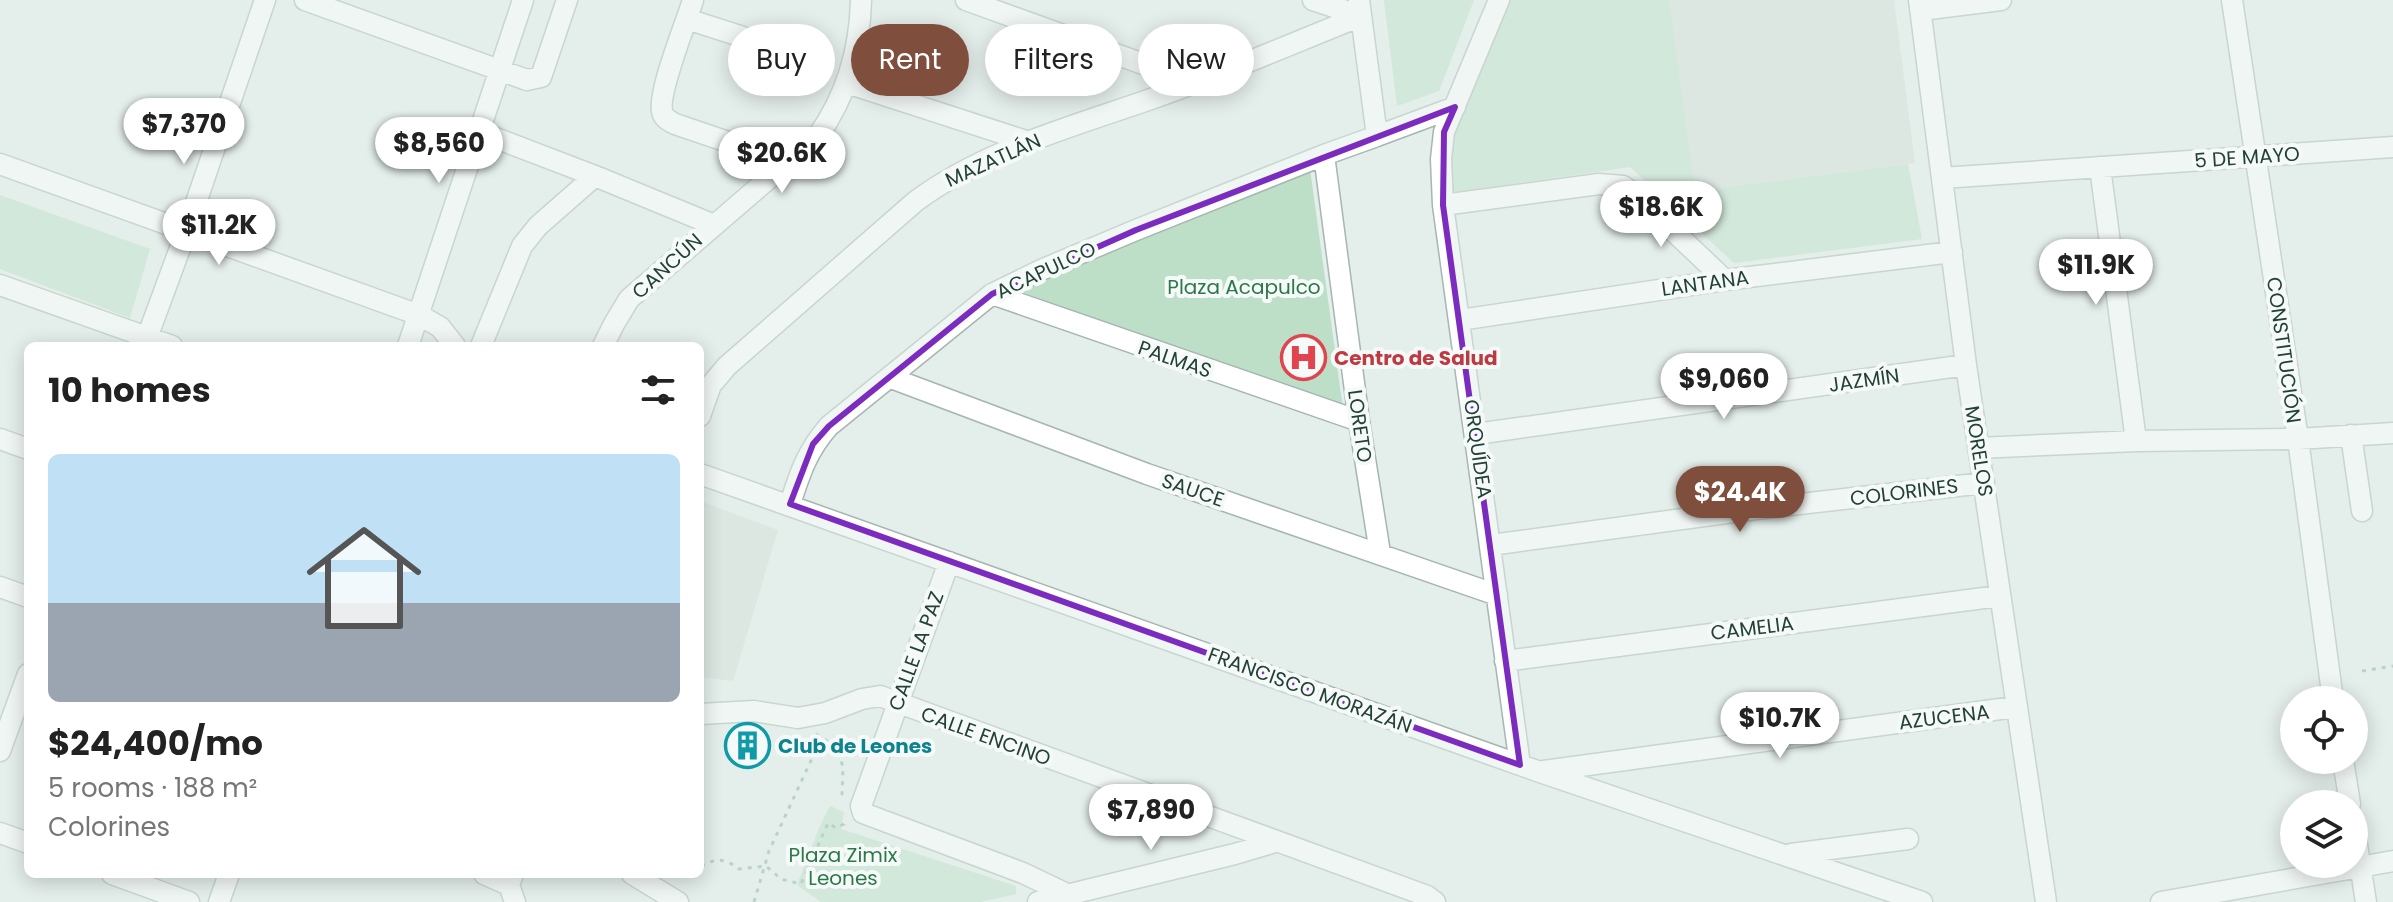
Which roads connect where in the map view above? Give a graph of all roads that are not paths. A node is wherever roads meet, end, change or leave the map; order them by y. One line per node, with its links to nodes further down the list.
1 (265, 0): 34 (street)
2 (305, 0): 17 (street)
3 (523, 0): 17 (street)
4 (567, 0): 17 (street)
5 (861, 0): 18 (street, CANCÚN)
6 (966, 0): 16 (street)
7 (1313, 0): 12 (street)
8 (1499, 0): 20 (street, ORQUÍDEA)
9 (2001, 0): 11 (street)
10 (2232, 0): 26 (street, CONSTITUCIÓN)
11 (1920, 5): 31 (street, MORELOS)
12 (1360, 8): 15 (street, MAZATLÁN); 22 (street)
13 (690, 10): 14 (street); 27 (street)
14 (728, 27)
15 (1254, 56)
16 (1138, 62)
17 (500, 70): 21 (street)
18 (847, 83): 23 (street); 27 (street, CANCÚN)
19 (1159, 96): 23 (street, MAZATLÁN)
20 (1455, 107): 22 (street, ACAPULCO); 32 (street, ORQUÍDEA)
21 (480, 132): 30 (street); 39 (street)
22 (1377, 136): 25 (street, ACAPULCO)
23 (1029, 142): 48 (street, MAZATLÁN)
24 (2393, 147): 26 (street, 5 DE MAYO)
25 (1324, 155): 38 (street, ACAPULCO); 49 (street, LORETO)
26 (2256, 157): 29 (street, 5 DE MAYO); 54 (street, CONSTITUCIÓN)
27 (787, 162): 33 (street, CANCÚN)
28 (0, 164): 34 (street)
29 (2100, 167): 31 (street, 5 DE MAYO); 55 (street)
30 (595, 176): 33 (street); 44 (street)
31 (1942, 178): 35 (street, MORELOS)
32 (1443, 205): 36 (street); 40 (street, ORQUÍDEA)
33 (714, 225): 45 (street, CANCÚN)
34 (186, 232): 39 (street); 41 (street)
35 (1952, 252): 36 (street, LANTANA); 46 (street, MORELOS)
36 (1725, 280): 40 (street, LANTANA)
37 (0, 285): 41 (street)
38 (992, 294): 47 (street, ACAPULCO); 49 (street, PALMAS)
39 (419, 315): 42 (street); 43 (street)
40 (1460, 320): 51 (street, ORQUÍDEA)
41 (145, 342)
42 (409, 342)
43 (452, 342)
44 (483, 342)
45 (605, 342)
46 (1966, 365): 51 (street, JAZMÍN); 57 (street, MORELOS)
47 (891, 378): 60 (street, ACAPULCO); 63 (street, SAUCE)
48 (704, 405)
49 (1359, 421): 63 (street, LORETO)
50 (2393, 433): 52 (street)
51 (1476, 434): 62 (street, ORQUÍDEA)
52 (2351, 435): 54 (street); 61 (street)
53 (0, 439): 56 (street)
54 (2298, 439): 55 (street); 71 (street, CONSTITUCIÓN)
55 (2136, 441): 57 (street)
56 (24, 448)
57 (1978, 448): 59 (street, MORELOS)
58 (704, 475): 60 (street, FRANCISCO MORAZÁN)
59 (1984, 483): 62 (street, COLORINES); 68 (street, MORELOS)
60 (790, 504): 64 (street, FRANCISCO MORAZÁN)
61 (2362, 511)
62 (1491, 545): 66 (street, ORQUÍDEA)
63 (1380, 553): 66 (street, SAUCE)
64 (949, 562): 72 (street, CALLE LA PAZ); 76 (street, FRANCISCO MORAZÁN)
65 (0, 587): 67 (street)
66 (1497, 595): 69 (street, ORQUÍDEA)
67 (24, 596)
68 (1999, 596): 69 (street, CAMELIA); 73 (street, MORELOS)
69 (1505, 661): 76 (street, ORQUÍDEA)
70 (24, 685): 75 (street)
71 (2331, 686)
72 (897, 703): 74 (street, CALLE ENCINO); 81 (street, CALLE ENCINO); 92 (street, CALLE LA PAZ)
73 (2015, 707): 77 (street, AZUCENA); 99 (street, MORELOS)
74 (704, 714)
75 (1, 745)
76 (1520, 765): 77 (street, FRANCISCO MORAZÁN)
77 (1540, 772): 82 (street, FRANCISCO MORAZÁN)
78 (0, 833): 80 (street)
79 (1908, 839): 82 (street)
80 (24, 842)
81 (1275, 842): 92 (street); 97 (street, CALLE ENCINO)
82 (1787, 855): 98 (street, FRANCISCO MORAZÁN)
83 (2393, 861): 84 (street)
84 (2368, 866)
85 (123, 878): 94 (street)
86 (228, 878): 93 (street)
87 (493, 878): 91 (street)
88 (639, 878): 95 (street)
89 (2298, 878): 100 (street)
90 (2363, 878): 101 (street)
91 (512, 887)
92 (1069, 895): 96 (street)
93 (224, 901)
94 (189, 902)
95 (678, 902)
96 (1038, 902)
97 (1435, 902)
98 (1922, 902)
99 (2046, 902)
100 (2161, 902)
101 (2366, 902)

